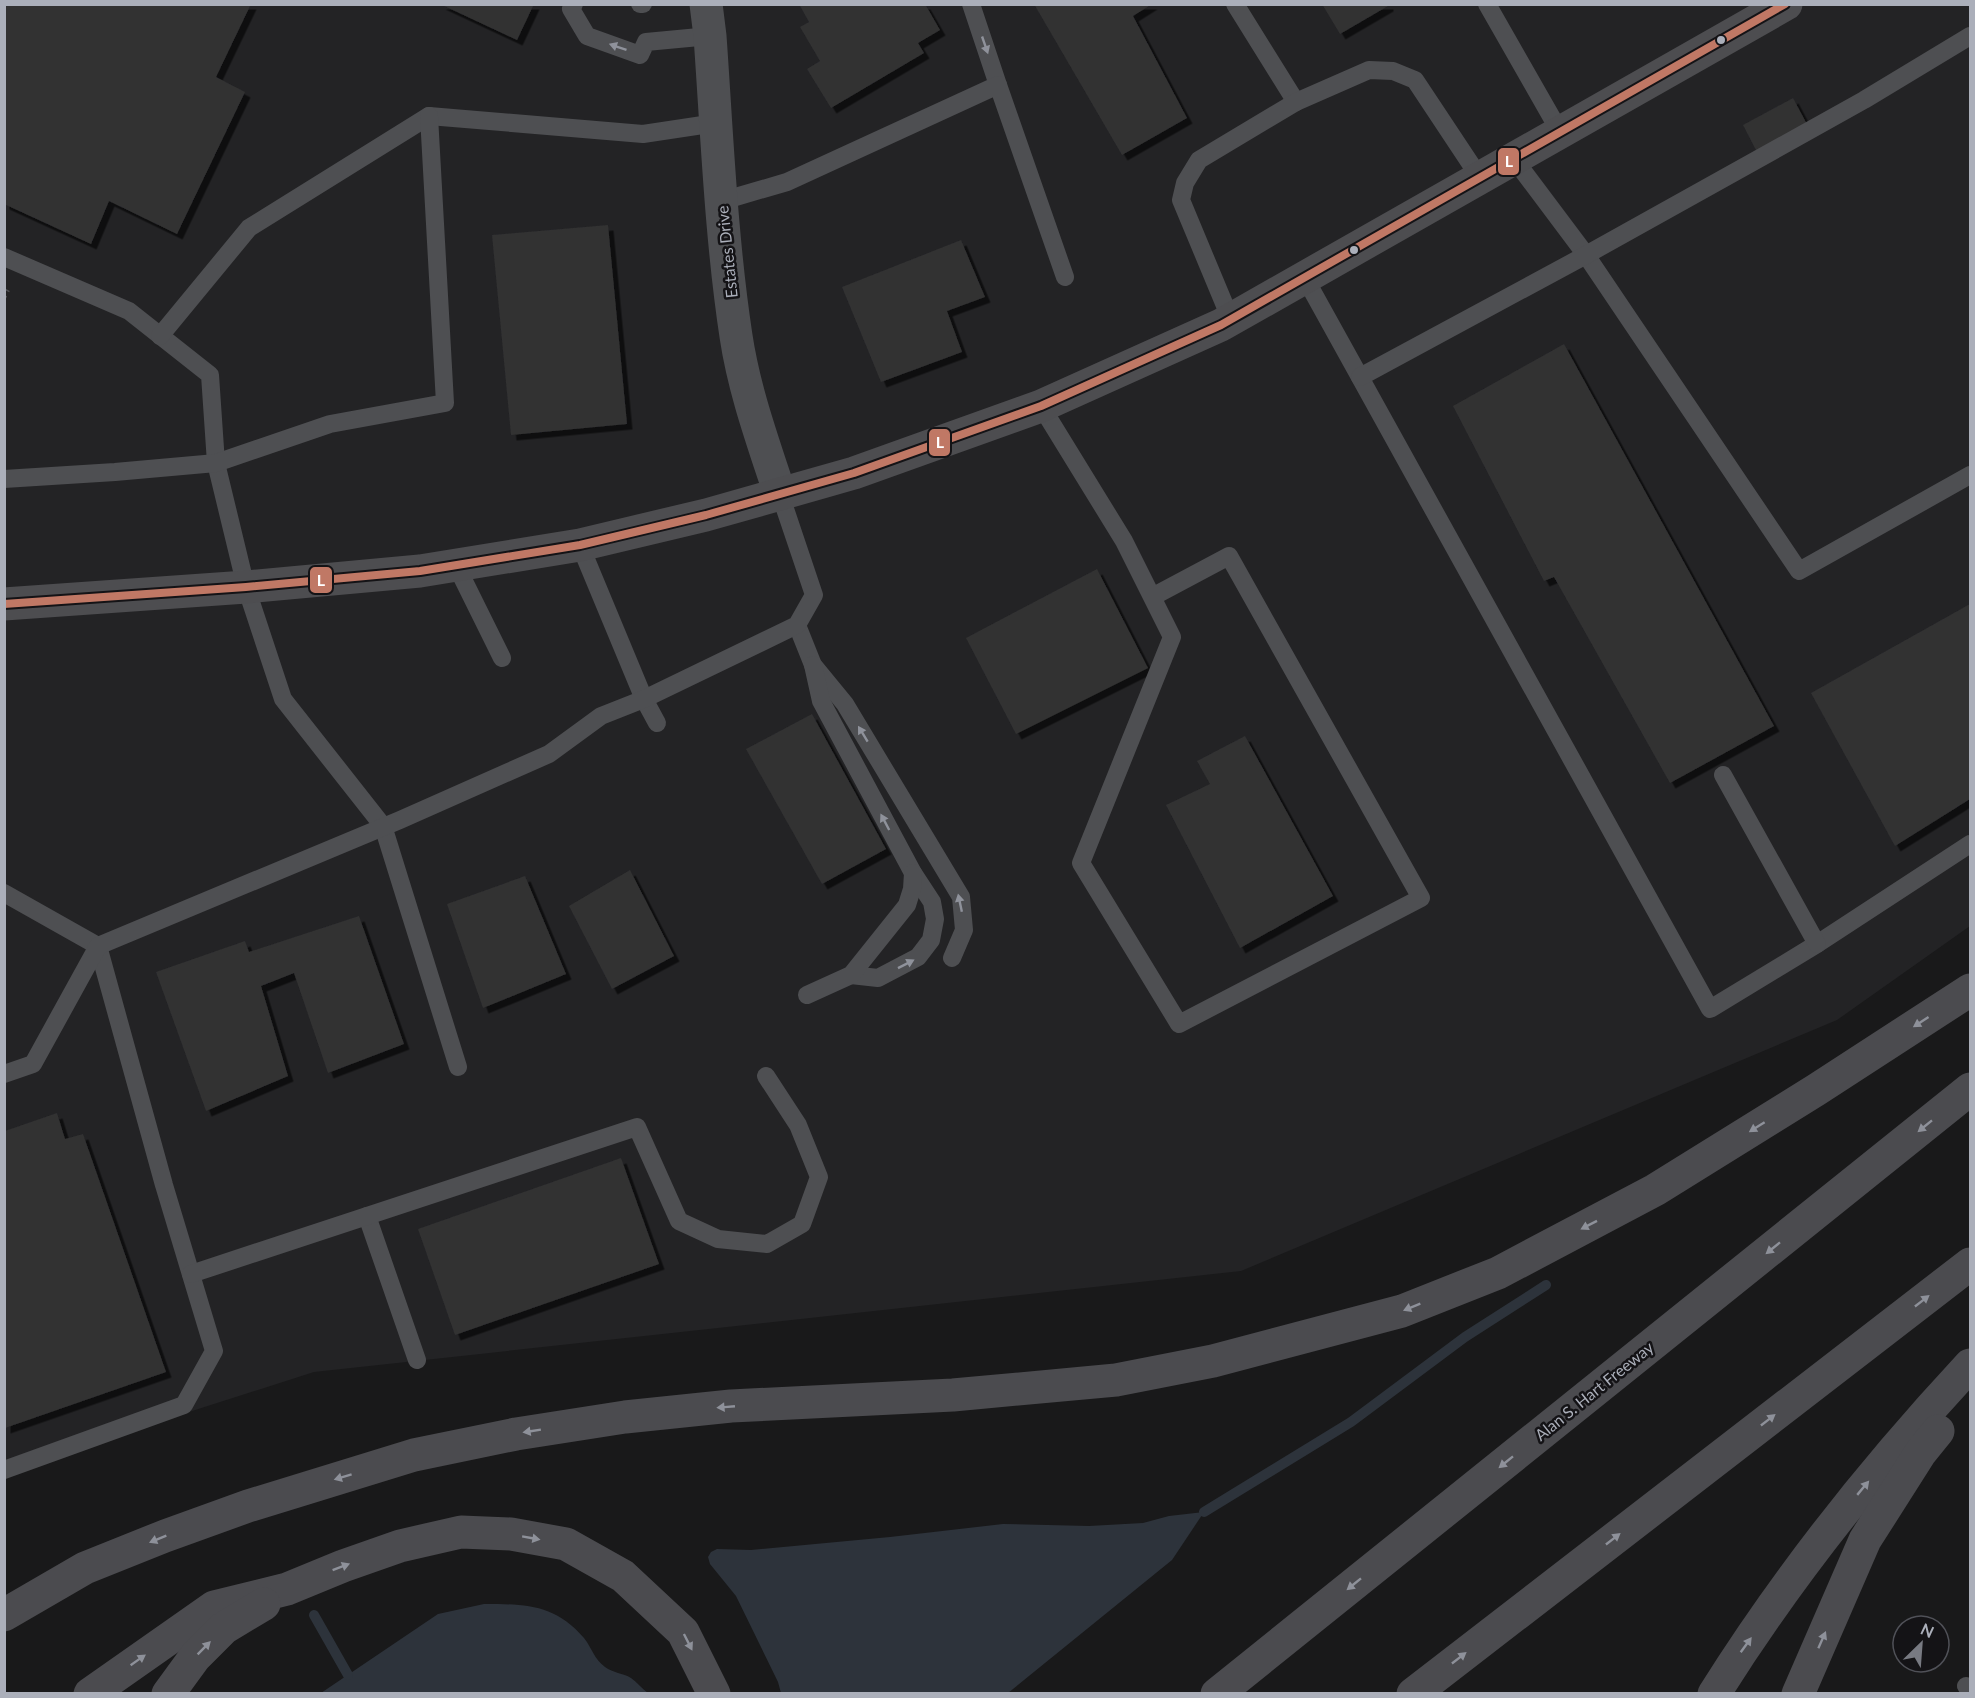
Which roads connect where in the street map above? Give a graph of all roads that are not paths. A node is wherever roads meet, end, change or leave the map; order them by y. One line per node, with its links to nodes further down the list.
1 (574, 4): 6 (lane, one-way to 1)
2 (971, 4): 8 (lane, one-way to 8)
3 (1236, 4): 9 (lane)
4 (1786, 4): 12 (main road)
5 (1496, 8): 12 (lane)
6 (708, 20): 11 (street, Estates Drive)
7 (1971, 36): 16 (lane)
8 (998, 85): 15 (lane); 18 (lane)
9 (1296, 102): 14 (lane); 20 (lane)
10 (429, 116): 11 (lane); 21 (lane); 24 (lane)
11 (716, 123): 15 (street, Estates Drive)
12 (1560, 132): 13 (main road)
13 (1514, 159): 14 (main road); 16 (lane)
14 (1480, 178): 19 (main road)
15 (722, 201): 27 (street, Estates Drive)
16 (1586, 255): 22 (lane); 25 (lane)
17 (4, 257): 21 (lane)
18 (1065, 277)
19 (1305, 278): 20 (main road); 22 (lane)
20 (1231, 320): 23 (main road)
21 (160, 336): 24 (lane)
22 (1360, 377): 43 (lane)
23 (1041, 406): 27 (main road); 31 (lane)
24 (216, 463): 26 (lane); 30 (lane)
25 (1971, 475)
26 (4, 479)
27 (780, 494): 28 (main road); 33 (lane)
28 (580, 545): 29 (main road); 36 (lane)
29 (456, 565): 30 (main road); 34 (lane)
30 (246, 587): 32 (main road); 39 (lane)
31 (1152, 597): 31 (lane)
32 (4, 604)
33 (796, 625): 35 (lane); 36 (lane)
34 (502, 658)
35 (813, 665): 41 (lane, one-way to 35); 45 (lane, one-way to 35)
36 (644, 699): 37 (lane); 39 (lane)
37 (657, 723)
38 (1723, 775): 43 (lane)
39 (383, 826): 44 (lane); 49 (lane)
40 (1971, 844): 43 (lane)
41 (913, 873): 46 (lane); 46 (lane, one-way to 41)
42 (4, 893): 44 (lane)
43 (1817, 944)
44 (98, 946): 50 (lane); 55 (lane)
45 (952, 958)
46 (851, 975): 48 (lane)
47 (1971, 990): 61 (highway, one-way to 61)
48 (807, 994)
49 (458, 1067)
50 (4, 1074)
51 (766, 1076): 53 (lane)
52 (1971, 1089): 65 (highway, Alan S. Hart Freeway, one-way to 65)
53 (367, 1216): 55 (lane); 56 (lane)
54 (1971, 1263): 66 (highway, one-way to 54)
55 (191, 1274): 59 (lane)
56 (417, 1360)
57 (1971, 1365): 67 (highway, one-way to 57)
58 (1971, 1392): 68 (highway, one-way to 58)
59 (4, 1470)
60 (287, 1589): 62 (highway, one-way to 60); 63 (highway, one-way to 60); 64 (highway, one-way to 64)
61 (4, 1615)
62 (90, 1694)
63 (168, 1694)
64 (714, 1694)
65 (1217, 1694)
66 (1413, 1694)
67 (1714, 1694)
68 (1798, 1694)

